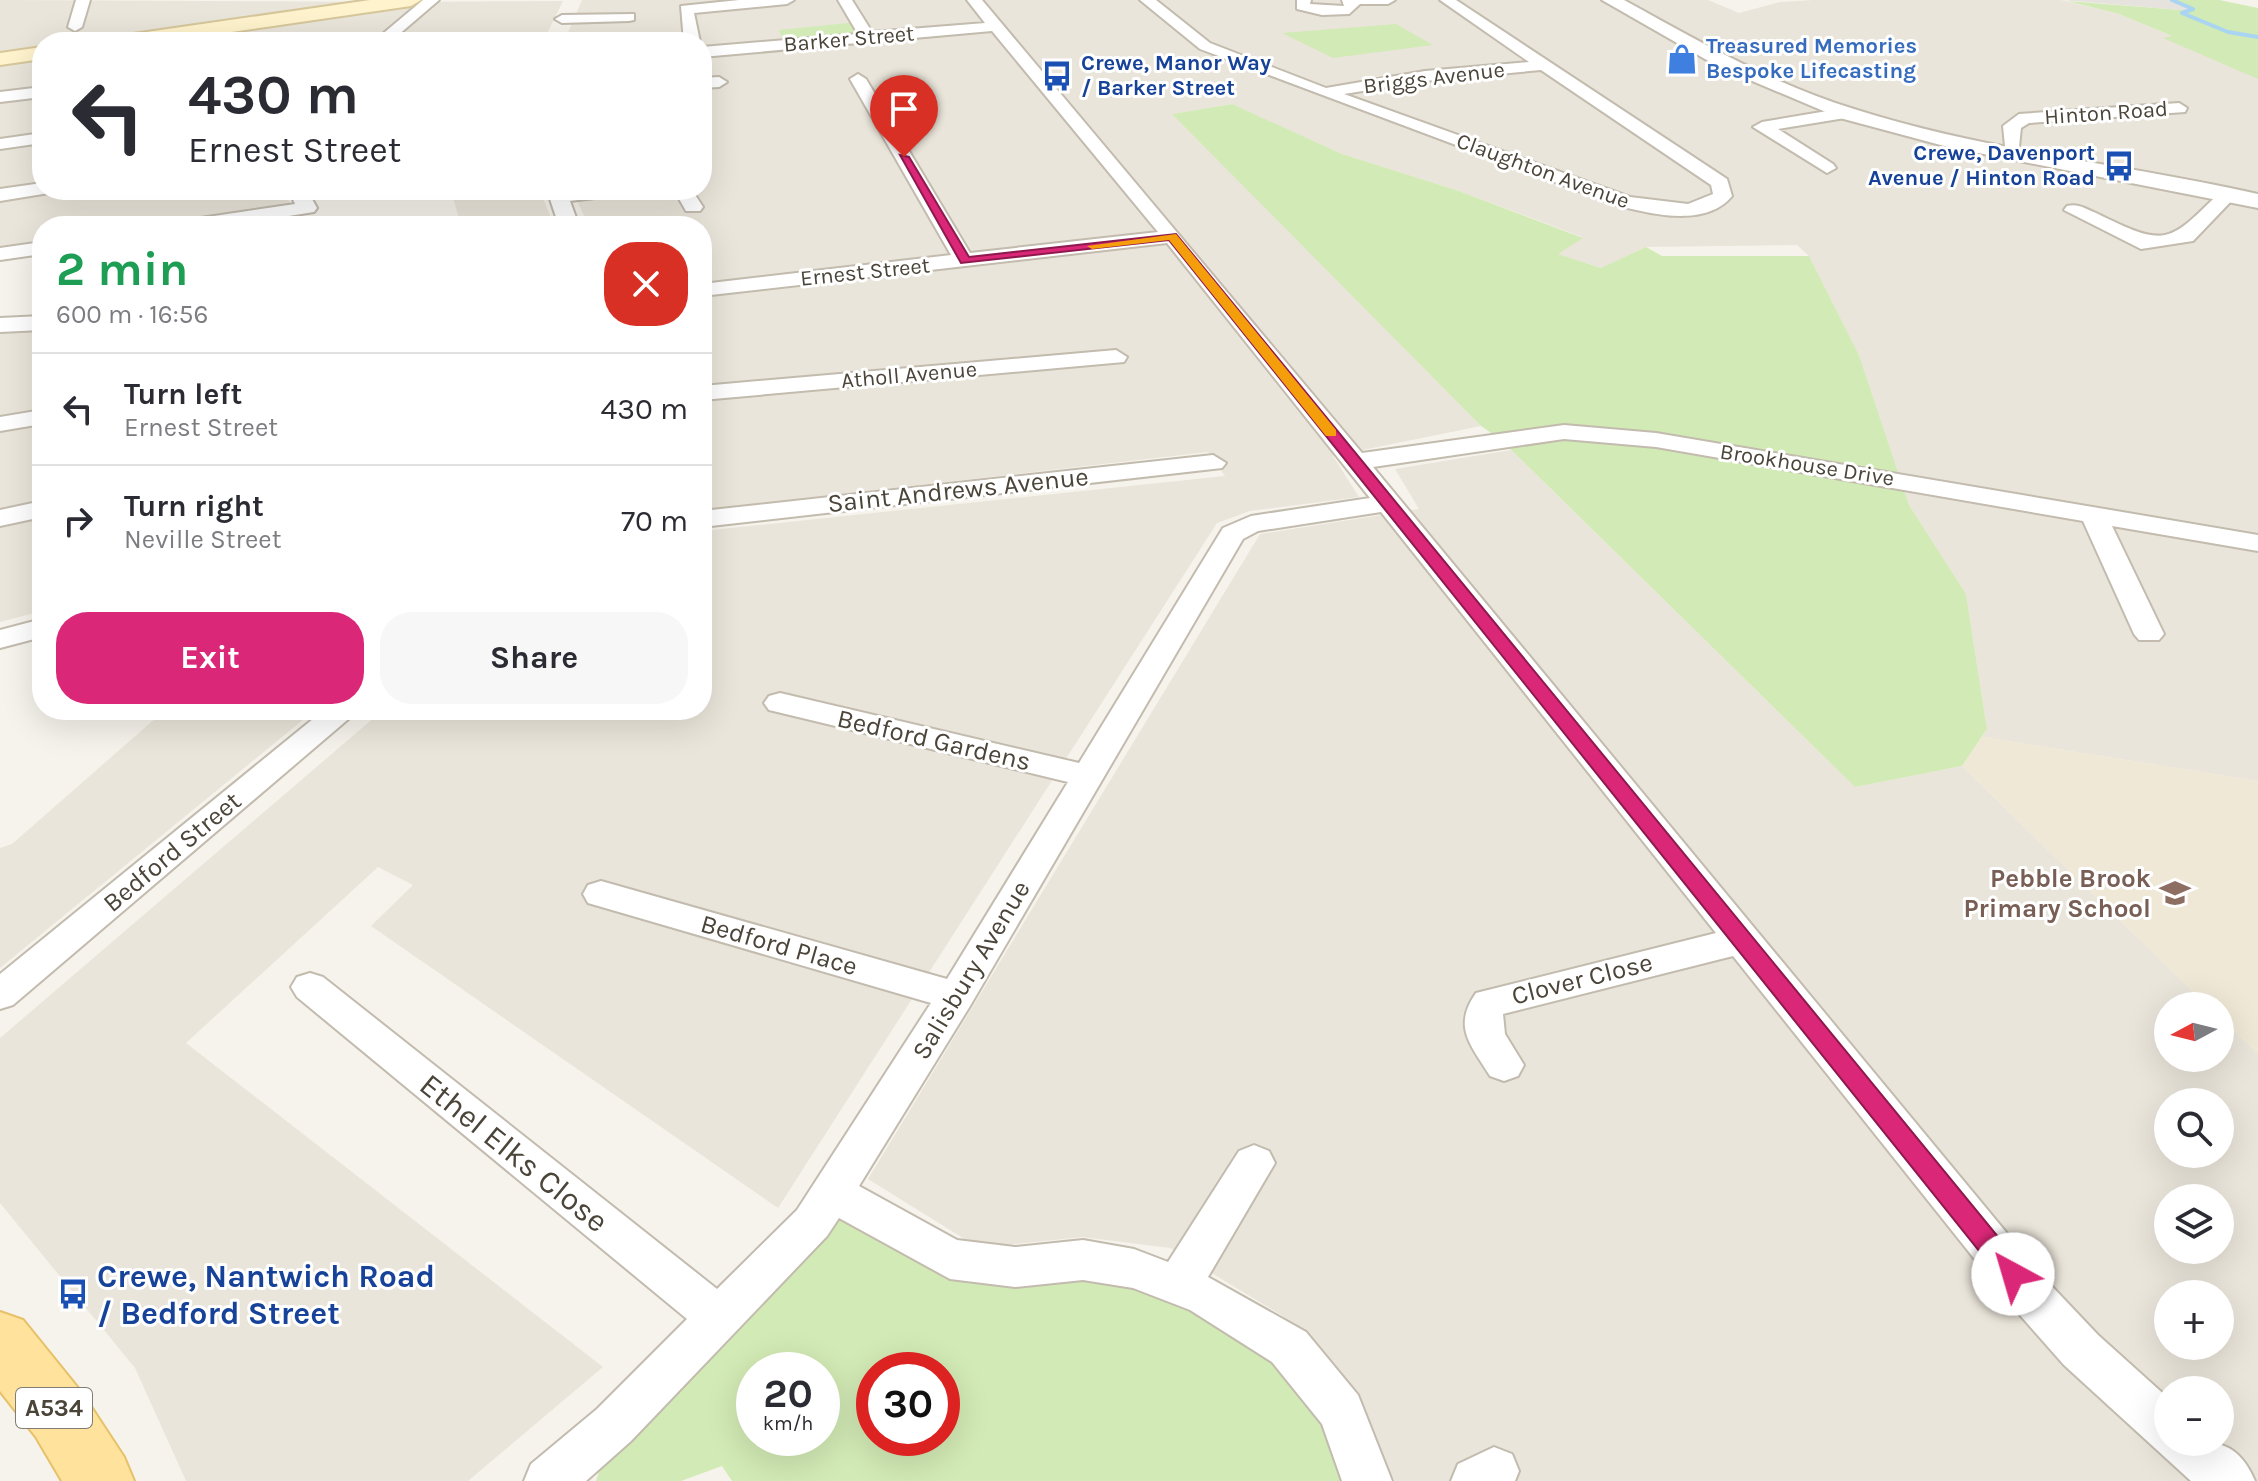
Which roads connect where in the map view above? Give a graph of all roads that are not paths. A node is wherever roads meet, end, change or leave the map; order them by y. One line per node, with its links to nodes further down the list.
1 (83, 0): 16 (street)
2 (411, 0): 17 (main road)
3 (432, 0): 18 (street)
4 (787, 0): 19 (street)
5 (845, 0): 20 (street)
6 (974, 0): 15 (street)
7 (1147, 0): 27 (street, Claughton Avenue)
8 (1304, 0): 12 (street)
9 (1388, 0): 12 (street)
10 (1447, 0): 25 (street, Claughton Avenue)
11 (1611, 0): 30 (street)
12 (1352, 1)
13 (568, 2): 14 (street)
14 (629, 17)
15 (996, 26): 20 (street, Barker Street); 42 (street)
16 (75, 27)
17 (189, 32)
18 (393, 32)
19 (690, 32)
20 (868, 38): 24 (street, Barker Street)
21 (32, 53): 23 (main road)
22 (712, 53): 24 (street, Barker Street)
23 (0, 57)
24 (843, 62): 45 (street)
25 (1543, 65): 27 (street, Briggs Avenue); 27 (street, Claughton Avenue)
26 (32, 93): 28 (street)
27 (1326, 93)
28 (0, 97)
29 (2179, 108): 33 (street, Hinton Road)
30 (1845, 113): 33 (street); 34 (street)
31 (32, 139): 32 (street)
32 (0, 144)
33 (2012, 152): 36 (street)
34 (1827, 168)
35 (32, 190): 37 (street)
36 (2229, 194): 39 (street); 40 (street)
37 (0, 195)
38 (298, 200): 41 (street)
39 (2258, 201)
40 (2074, 210)
41 (230, 216)
42 (1172, 236): 45 (street, Ernest Street); 53 (street)
43 (32, 249): 44 (street)
44 (0, 254)
45 (965, 261): 46 (street, Ernest Street)
46 (712, 289)
47 (32, 323): 48 (street)
48 (0, 325)
49 (1116, 357): 50 (street, Atholl Avenue)
50 (712, 392)
51 (32, 419): 52 (street)
52 (0, 424)
53 (1355, 462): 55 (street); 57 (street, Brookhouse Drive)
54 (1213, 463): 59 (street, Saint Andrews Avenue)
55 (1388, 503): 66 (street, Salisbury Avenue); 68 (street)
56 (32, 511): 58 (street)
57 (2094, 516): 60 (street, Brookhouse Drive); 62 (street)
58 (0, 518)
59 (712, 518)
60 (2258, 543)
61 (32, 631): 63 (street)
62 (2149, 634)
63 (0, 639)
64 (780, 703): 66 (street, Bedford Gardens)
65 (331, 720): 70 (street, Bedford Street)
66 (1088, 776): 71 (street, Salisbury Avenue)
67 (601, 894): 71 (street, Bedford Place)
68 (1743, 940): 72 (street, Clover Close); 78 (street)
69 (310, 987): 76 (street, Ethel Elks Close)
70 (0, 995)
71 (956, 996): 74 (street, Salisbury Avenue)
72 (1504, 1065)
73 (1254, 1163): 75 (street)
74 (832, 1192): 75 (street); 76 (street, Salisbury Avenue)
75 (1178, 1286): 82 (street)
76 (719, 1318): 81 (street, Salisbury Avenue)
77 (0, 1341): 80 (main road, A534)
78 (2154, 1417)
79 (2199, 1456): 83 (street)
80 (100, 1481)
81 (549, 1481)
82 (1367, 1481)
83 (2230, 1481)

